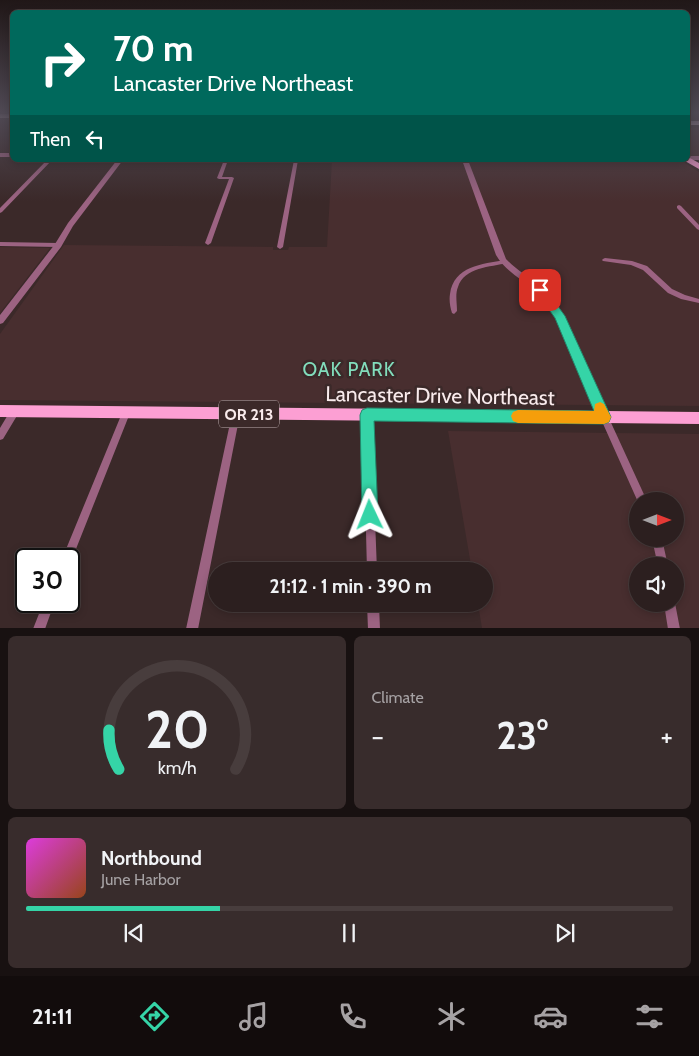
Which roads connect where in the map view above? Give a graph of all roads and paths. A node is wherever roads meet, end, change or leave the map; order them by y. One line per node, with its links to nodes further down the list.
1 (48, 162): 7 (street)
2 (118, 162): 11 (street)
3 (225, 162): 9 (street)
4 (296, 162): 12 (street)
5 (466, 162): 14 (street)
6 (679, 207): 8 (street)
7 (0, 211)
8 (699, 228)
9 (208, 243)
10 (0, 244): 11 (street)
11 (58, 245): 17 (street)
12 (280, 247)
13 (605, 260): 15 (street)
14 (505, 262): 16 (street); 23 (street)
15 (699, 301)
16 (454, 311)
17 (0, 321)
18 (0, 411): 19 (main road, Lancaster Drive Northeast / OR 213)
19 (15, 411): 20 (main road, Lancaster Drive Northeast / OR 213); 25 (street)
20 (126, 413): 21 (main road, Lancaster Drive Northeast / OR 213); 27 (street)
21 (236, 414): 22 (main road, Lancaster Drive Northeast / OR 213); 33 (street)
22 (367, 415): 23 (main road, Lancaster Drive Northeast / OR 213); 28 (street)
23 (604, 417): 24 (main road, Lancaster Drive Northeast / OR 213); 26 (street)
24 (699, 418)
25 (0, 436)
26 (638, 492)
27 (71, 548)
28 (372, 562)
29 (373, 612): 34 (street)
30 (671, 612): 35 (street)
31 (45, 613): 32 (street)
32 (39, 628)
33 (192, 628)
34 (374, 628)
35 (674, 628)

